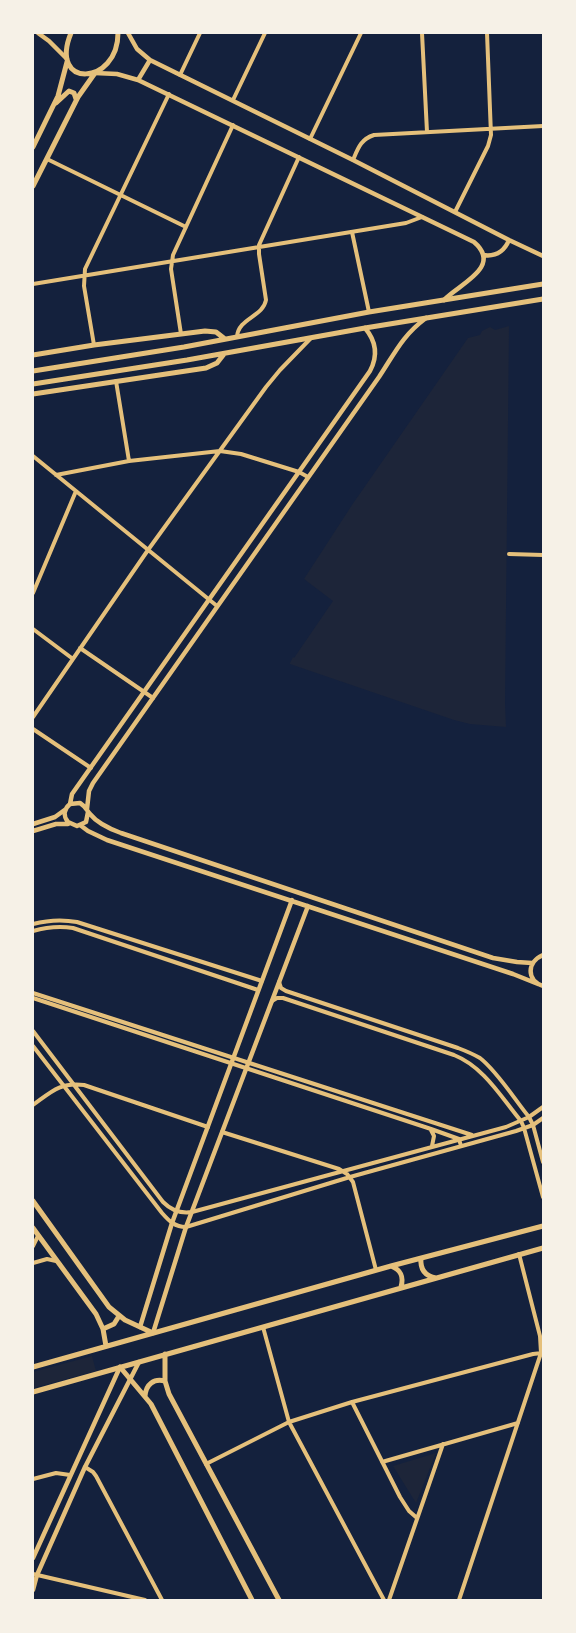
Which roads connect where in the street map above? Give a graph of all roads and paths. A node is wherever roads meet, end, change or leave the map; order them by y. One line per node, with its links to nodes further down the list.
1 (38, 33): 10 (street)
2 (71, 33): 10 (main road)
3 (118, 33): 12 (main road)
4 (128, 33): 11 (street)
5 (200, 33): 13 (street)
6 (266, 33): 17 (street)
7 (362, 33): 23 (street)
8 (422, 33): 22 (street)
9 (487, 33): 21 (street)
10 (68, 60): 12 (main road); 18 (main road)
11 (150, 60): 13 (street); 14 (street)
12 (95, 73): 14 (street); 16 (main road)
13 (180, 75): 17 (street)
14 (138, 80): 15 (street)
15 (169, 94): 19 (street); 29 (street)
16 (76, 100): 18 (main road); 26 (main road)
17 (233, 100): 23 (street)
18 (52, 108): 24 (main road)
19 (233, 125): 25 (street); 32 (street)
20 (543, 126): 21 (street)
21 (492, 129): 22 (street); 30 (street)
22 (427, 132): 27 (street)
23 (310, 139): 27 (street)
24 (33, 147)
25 (299, 157): 31 (street); 35 (street)
26 (47, 159): 28 (main road); 29 (street)
27 (353, 160): 30 (street)
28 (33, 186)
29 (120, 195): 32 (street); 39 (street)
30 (455, 212): 34 (street)
31 (423, 217): 33 (street); 36 (street)
32 (186, 227): 38 (street)
33 (352, 232): 35 (street); 44 (street)
34 (509, 240): 36 (street); 37 (street)
35 (259, 248): 38 (street); 48 (street)
36 (483, 255): 43 (street)
37 (543, 256)
38 (172, 262): 39 (street); 47 (street)
39 (84, 276): 40 (street); 51 (street)
40 (33, 284)
41 (543, 284): 43 (main road)
42 (543, 299): 45 (main road)
43 (444, 300): 44 (main road)
44 (369, 312): 48 (main road)
45 (427, 318): 46 (main road); 63 (street)
46 (365, 328): 49 (main road); 61 (street)
47 (181, 334): 50 (main road); 51 (main road)
48 (237, 337): 50 (main road)
49 (312, 338): 52 (main road); 58 (street)
50 (225, 339): 54 (main road)
51 (94, 345): 53 (main road)
52 (224, 354): 55 (main road); 56 (main road)
53 (33, 355)
54 (33, 371)
55 (115, 380): 57 (main road); 60 (street)
56 (33, 384)
57 (33, 394)
58 (220, 451): 60 (street); 61 (street); 65 (street)
59 (33, 456): 62 (street)
60 (129, 461): 62 (street)
61 (298, 472): 63 (street); 69 (street)
62 (56, 474): 64 (street)
63 (308, 477): 70 (street)
64 (76, 491): 65 (street); 68 (street)
65 (148, 550): 69 (street); 72 (street)
66 (509, 554): 67 (street)
67 (543, 555)
68 (33, 593)
69 (208, 600): 70 (street); 74 (street)
70 (217, 606): 75 (street)
71 (33, 630): 73 (street)
72 (80, 648): 73 (street); 74 (street)
73 (73, 659): 76 (street)
74 (144, 692): 75 (street); 78 (street)
75 (153, 698): 81 (street)
76 (33, 717)
77 (33, 729): 78 (street)
78 (91, 768): 79 (street)
79 (70, 804): 80 (street); 81 (street)
80 (66, 810): 82 (street); 86 (street)
81 (88, 811): 83 (street); 87 (street)
82 (55, 817): 84 (street); 85 (street)
83 (98, 821): 89 (street); 95 (street)
84 (33, 824)
85 (56, 824): 86 (street); 88 (street)
86 (70, 824): 87 (street)
87 (80, 825): 89 (street)
88 (33, 831)
89 (92, 833): 90 (street)
90 (292, 900): 91 (street); 96 (street)
91 (308, 906): 97 (street); 98 (street)
92 (33, 924): 96 (street)
93 (33, 931): 99 (street)
94 (543, 955): 95 (street)
95 (532, 963): 98 (street)
96 (261, 981): 99 (street)
97 (279, 982): 102 (street); 112 (street)
98 (541, 986)
99 (258, 990): 105 (street)
100 (33, 993): 105 (street)
101 (33, 998): 106 (street)
102 (272, 1002): 107 (street); 114 (street)
103 (33, 1031): 108 (street)
104 (33, 1046): 109 (street)
105 (233, 1058): 106 (street); 107 (street)
106 (231, 1064): 107 (street); 116 (street)
107 (247, 1066): 118 (street); 119 (street); 120 (street)
108 (73, 1084): 109 (street); 116 (street); 129 (street)
109 (64, 1085): 110 (street); 131 (street)
110 (33, 1105)
111 (543, 1107): 112 (street)
112 (529, 1117): 114 (street); 115 (street)
113 (543, 1118): 115 (street)
114 (520, 1121): 117 (street); 120 (street)
115 (533, 1125): 117 (street); 124 (street)
116 (208, 1126): 129 (street)
117 (524, 1128): 122 (street); 127 (street)
118 (431, 1129): 121 (street); 123 (street)
119 (222, 1132): 125 (street); 130 (street)
120 (473, 1136): 121 (street)
121 (459, 1139): 122 (street); 123 (street)
122 (461, 1146): 126 (street)
123 (432, 1147): 125 (street)
124 (543, 1162)
125 (343, 1171): 126 (street); 130 (street)
126 (350, 1177): 133 (street); 143 (street)
127 (543, 1197)
128 (33, 1201): 146 (main road)
129 (176, 1211): 130 (street); 131 (street)
130 (192, 1212): 133 (street)
131 (172, 1223): 133 (street); 148 (street)
132 (543, 1226): 139 (main road)
133 (186, 1227): 150 (street)
134 (33, 1228): 135 (main road)
135 (39, 1235): 136 (street); 140 (main road)
136 (33, 1246)
137 (543, 1248): 138 (main road)
138 (519, 1253): 144 (main road); 152 (street)
139 (421, 1258): 142 (main road); 144 (main road)
140 (58, 1261): 141 (street); 149 (main road)
141 (33, 1263)
142 (391, 1266): 143 (main road); 145 (main road)
143 (376, 1270): 150 (main road)
144 (436, 1278): 145 (main road)
145 (401, 1287): 147 (main road)
146 (119, 1316): 148 (main road); 149 (main road)
147 (263, 1326): 153 (main road); 162 (street)
148 (140, 1327): 150 (main road)
149 (103, 1329): 151 (main road)
150 (153, 1333): 151 (main road)
151 (106, 1346): 155 (main road)
152 (542, 1353): 161 (street); 163 (street)
153 (165, 1354): 154 (main road); 158 (main road)
154 (139, 1362): 156 (main road); 157 (street)
155 (33, 1367)
156 (120, 1367): 157 (main road); 159 (main road); 168 (street)
157 (130, 1381): 160 (main road); 167 (street)
158 (165, 1381): 160 (main road); 166 (main road)
159 (33, 1392)
160 (145, 1396): 176 (main road)
161 (352, 1402): 162 (street); 165 (street)
162 (289, 1422): 166 (street); 178 (street)
163 (519, 1422): 164 (street); 180 (street)
164 (443, 1444): 165 (street); 170 (street)
165 (382, 1462): 170 (street)
166 (206, 1464): 177 (main road)
167 (85, 1467): 172 (street); 175 (street)
168 (70, 1475): 169 (street); 171 (street)
169 (33, 1479)
170 (417, 1518): 179 (street)
171 (33, 1558)
172 (35, 1574): 173 (street); 174 (street)
173 (33, 1590)
174 (145, 1600)
175 (162, 1600)
176 (252, 1600)
177 (279, 1600)
178 (384, 1600)
179 (389, 1600)
180 (459, 1600)

